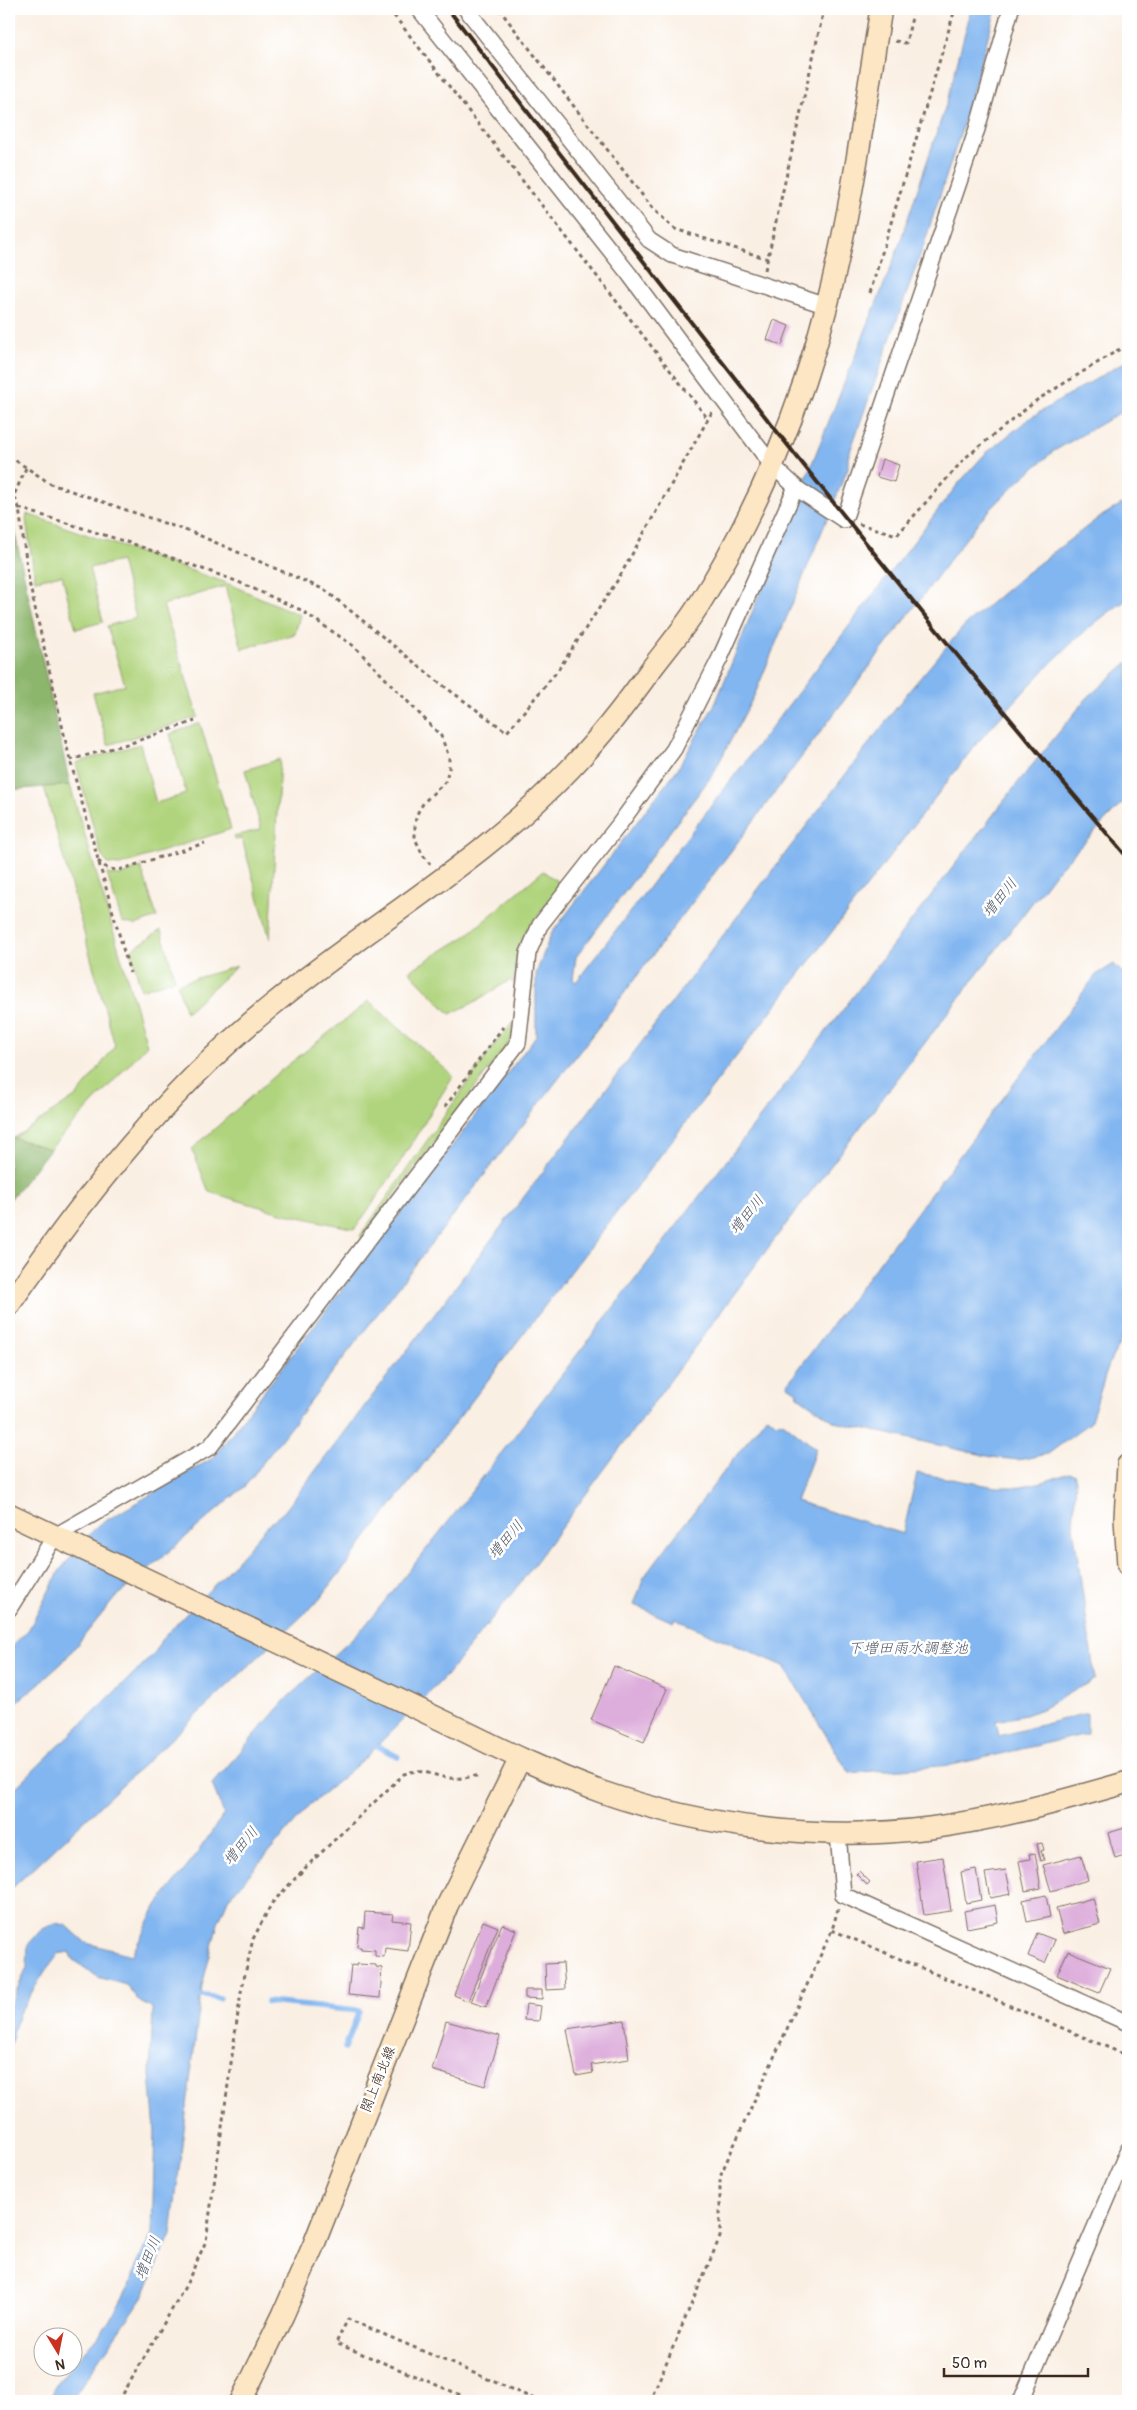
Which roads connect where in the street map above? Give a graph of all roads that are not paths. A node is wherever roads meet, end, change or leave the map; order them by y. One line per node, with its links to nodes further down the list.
1 (419, 9): 6 (street)
2 (466, 9): 5 (street)
3 (881, 9): 5 (street)
4 (1011, 9): 7 (street)
5 (827, 306): 6 (street)
6 (771, 464): 7 (street); 8 (street)
7 (797, 488): 11 (street)
8 (9, 1304)
9 (1128, 1465): 12 (street)
10 (9, 1514): 11 (street)
11 (60, 1539): 13 (street); 14 (street)
12 (1128, 1565)
13 (9, 1609)
14 (520, 1759): 16 (street); 19 (street, 閖上南北線)
15 (1128, 1782): 16 (street)
16 (838, 1833): 17 (street)
17 (1128, 2022)
18 (1128, 2150): 20 (street)
19 (241, 2401)
20 (1021, 2401)

